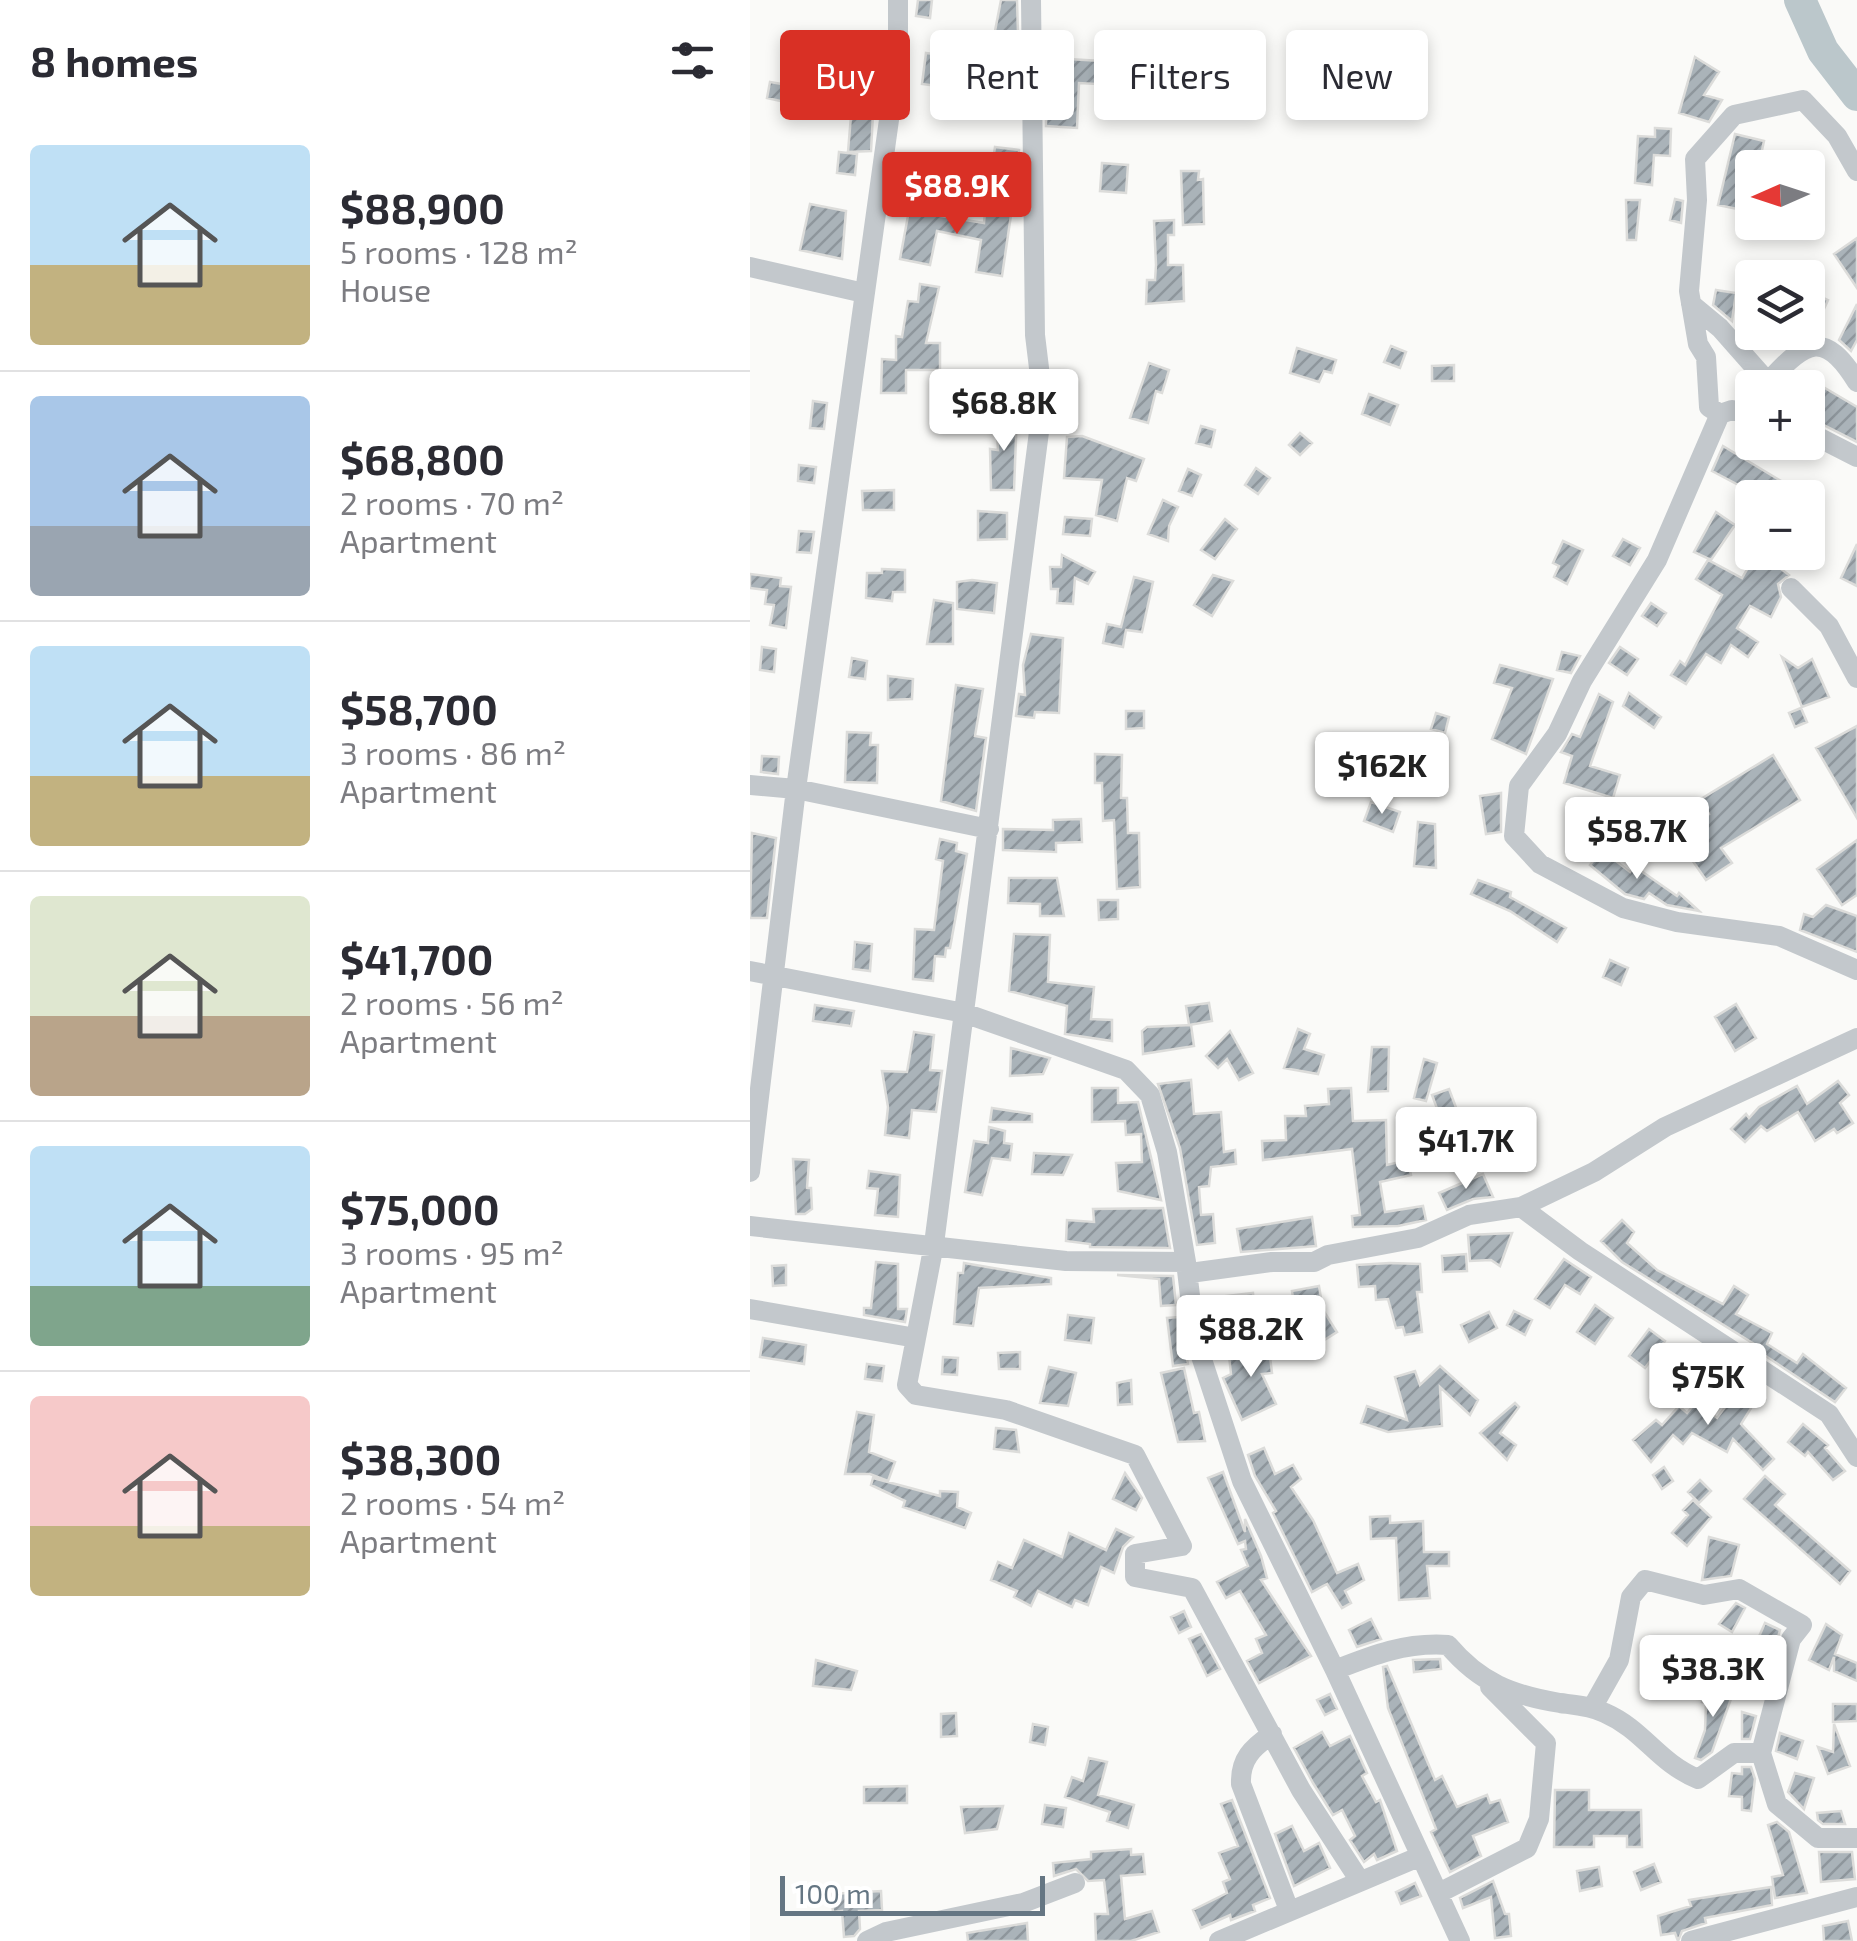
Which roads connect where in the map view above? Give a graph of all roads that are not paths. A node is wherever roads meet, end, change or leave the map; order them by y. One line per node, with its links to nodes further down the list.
1 (898, 0): 5 (street)
2 (1031, 0): 18 (street)
3 (1857, 171): 6 (street)
4 (750, 267): 5 (street)
5 (864, 293): 17 (street)
6 (1691, 303): 7 (street); 11 (street)
7 (1757, 370)
8 (1783, 370): 9 (street)
9 (1857, 382)
10 (1735, 411): 11 (street)
11 (1720, 414): 20 (street)
12 (1825, 441): 13 (street)
13 (1857, 457)
14 (1791, 588): 15 (street)
15 (1857, 678)
16 (750, 785): 17 (street)
17 (796, 789): 18 (street); 21 (street)
18 (989, 829): 22 (street)
19 (750, 970): 21 (street)
20 (1857, 970)
21 (772, 974): 22 (street); 24 (street)
22 (964, 1013): 27 (street); 28 (street)
23 (1857, 1038): 25 (street)
24 (750, 1172)
25 (1522, 1206): 28 (street); 31 (street)
26 (750, 1226): 27 (street)
27 (934, 1244): 28 (street); 30 (street)
28 (1188, 1268): 32 (street)
29 (750, 1309): 30 (street)
30 (916, 1338): 35 (street)
31 (1857, 1457)
32 (1335, 1670): 33 (street); 38 (street)
33 (1486, 1682): 34 (street); 41 (street)
34 (1592, 1708): 36 (street); 36 (street)
35 (1272, 1734): 39 (street); 43 (street)
36 (1761, 1754): 37 (street)
37 (1857, 1838)
38 (1421, 1856): 39 (street); 41 (street)
39 (1360, 1881): 43 (street)
40 (1074, 1883): 45 (street)
41 (1439, 1893): 47 (street)
42 (1857, 1897): 44 (street)
43 (1289, 1910): 46 (street)
44 (1714, 1938): 48 (street)
45 (867, 1941)
46 (1219, 1941)
47 (1460, 1941)
48 (1692, 1941)

